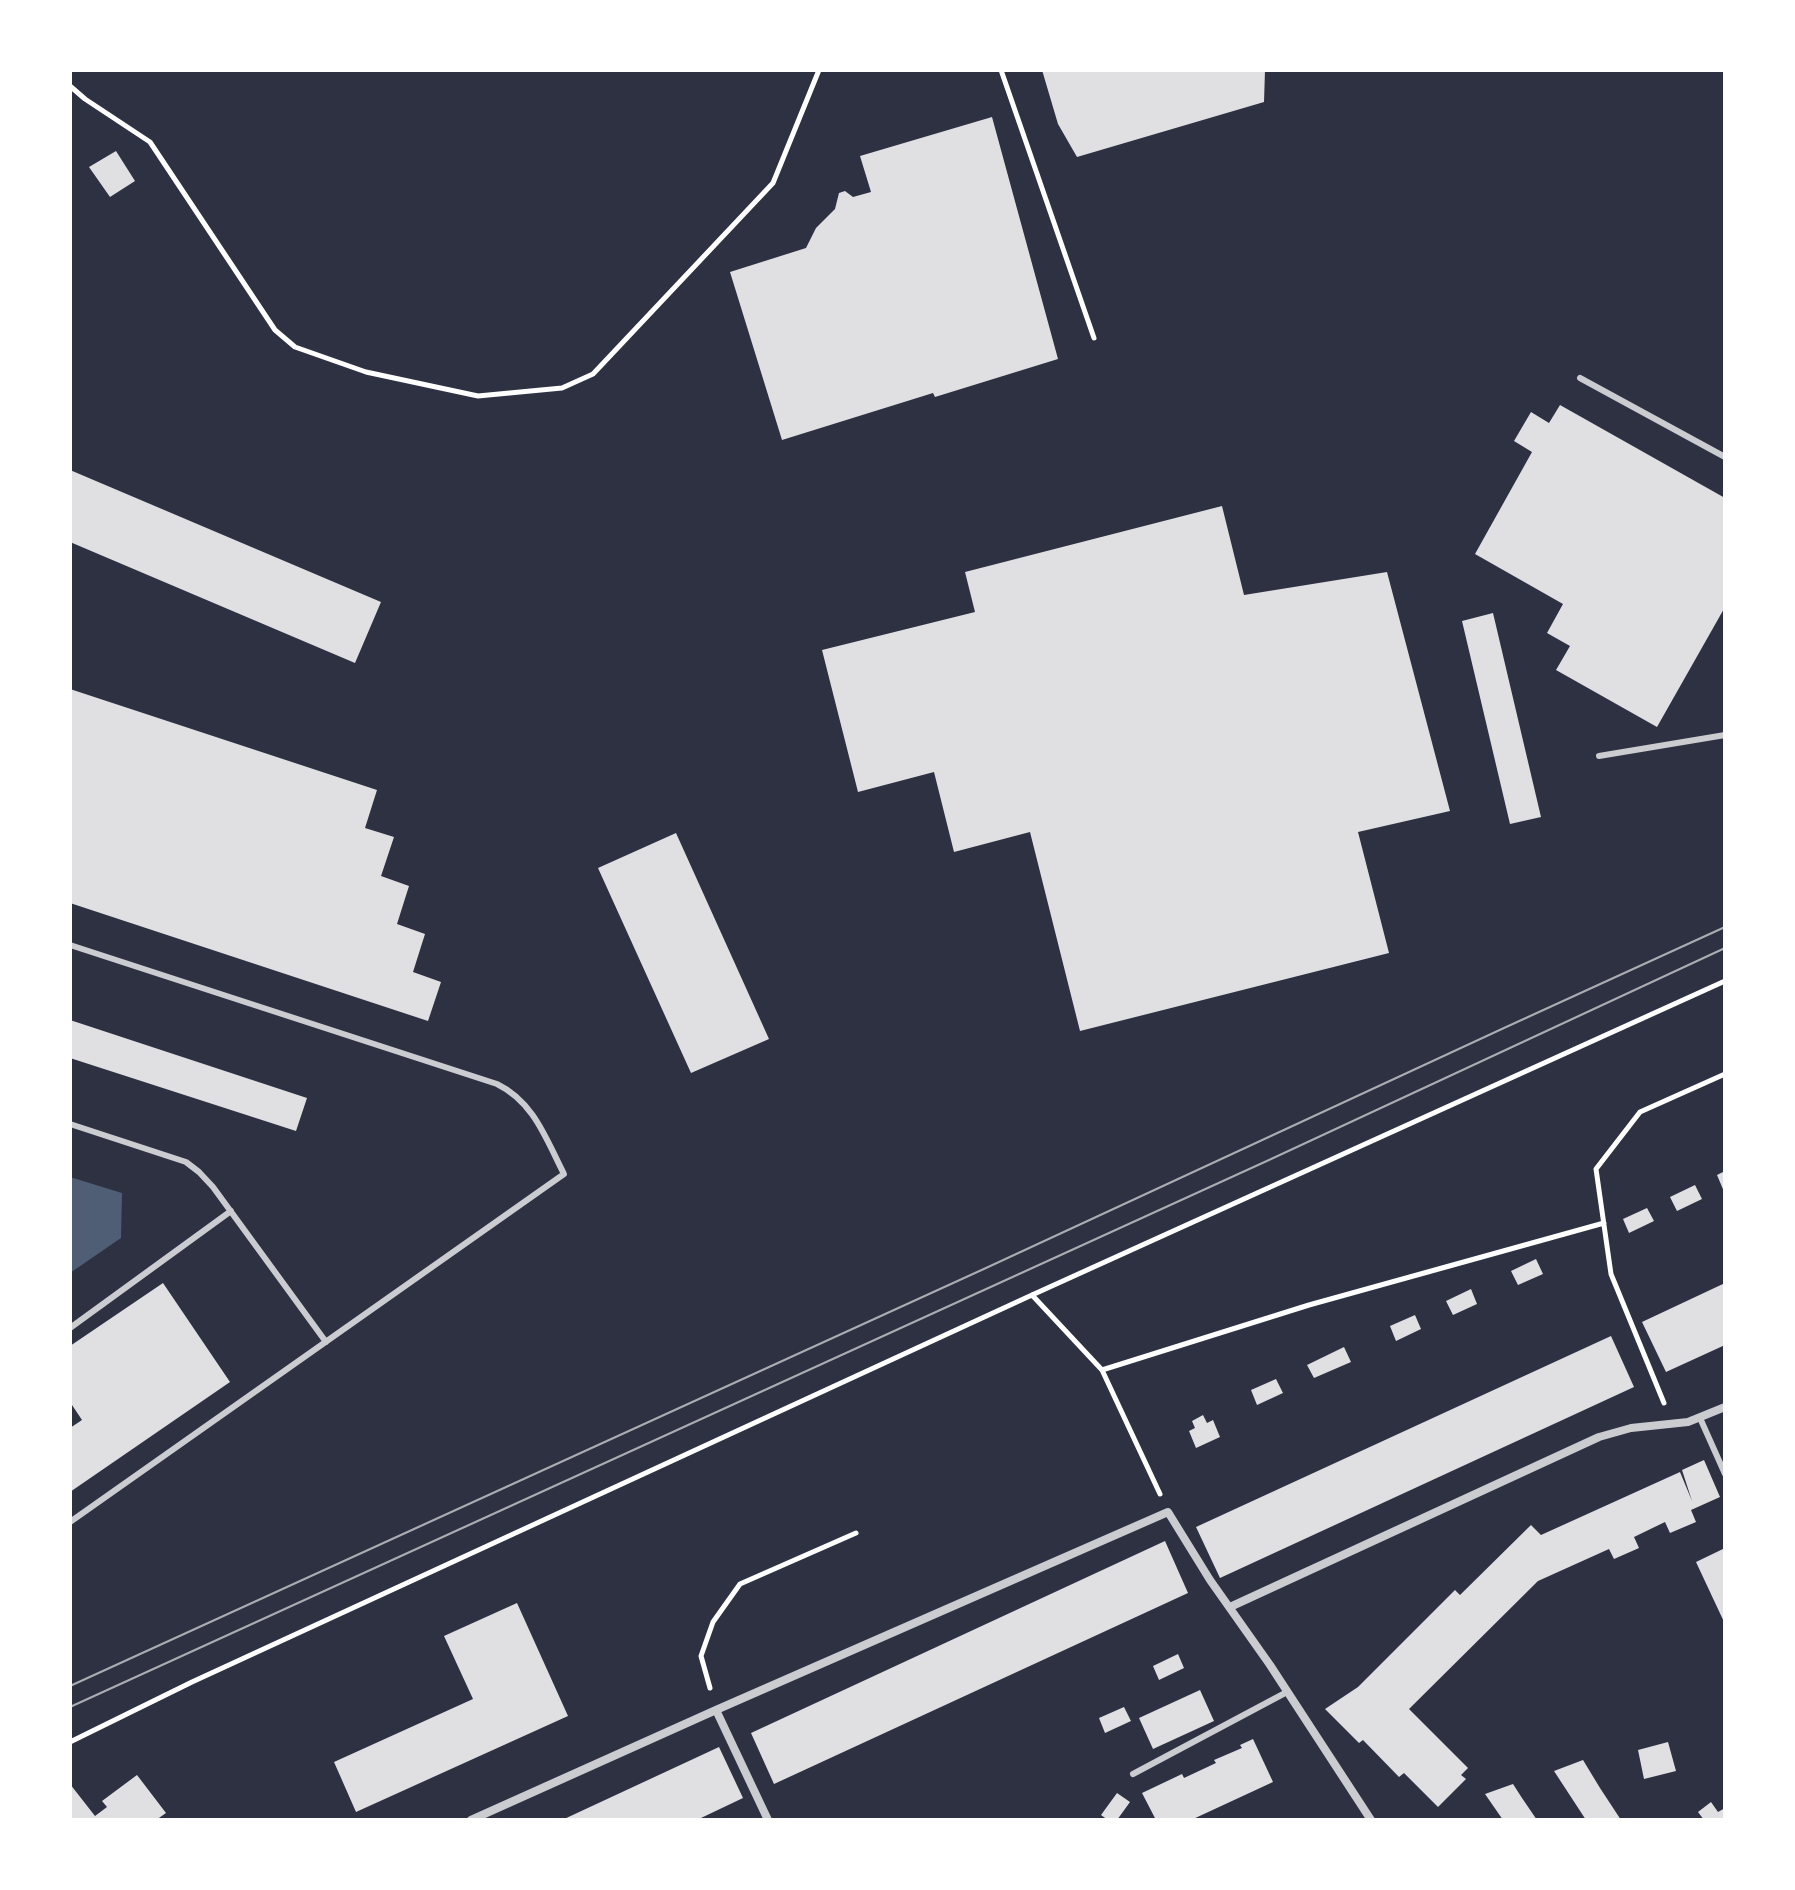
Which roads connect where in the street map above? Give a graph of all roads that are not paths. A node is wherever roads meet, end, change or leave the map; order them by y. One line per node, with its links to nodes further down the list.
1 (1580, 378): 2 (lane)
2 (1725, 457)
3 (1725, 735): 4 (lane)
4 (1599, 756)
5 (70, 945): 9 (lane)
6 (70, 1124): 7 (lane)
7 (231, 1211): 8 (lane); 9 (lane)
8 (70, 1328)
9 (326, 1342): 13 (lane)
10 (1725, 1407): 11 (street)
11 (1700, 1418): 12 (lane); 14 (street)
12 (1725, 1474)
13 (70, 1522)
14 (1230, 1607): 15 (street); 16 (street)
15 (1287, 1692): 17 (lane); 20 (street)
16 (716, 1710): 18 (street); 19 (street)
17 (1133, 1774)
18 (471, 1820)
19 (768, 1820)
20 (1371, 1820)

